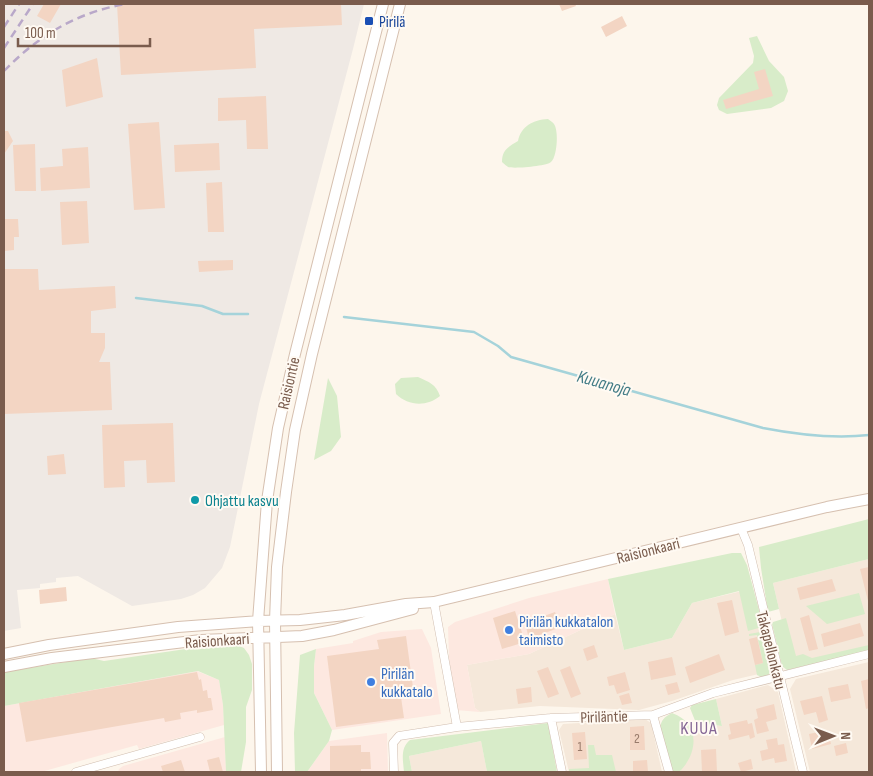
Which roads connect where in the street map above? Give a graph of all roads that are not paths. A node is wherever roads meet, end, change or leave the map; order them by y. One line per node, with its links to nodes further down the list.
1 (383, 4): 6 (main road, Raisiontie)
2 (400, 4): 7 (main road, Raisiontie)
3 (869, 499): 4 (main road, Raisionkaari)
4 (741, 528): 5 (main road, Raisionkaari); 13 (street, Takapellonkatu)
5 (431, 602): 7 (main road, Raisionkaari); 9 (main road, Raisionkaari); 16 (street)
6 (258, 621): 7 (main road, Raisionkaari); 8 (main road, Raisiontie); 10 (main road, Raisionkaari)
7 (275, 621): 9 (main road, Raisiontie)
8 (258, 637): 9 (main road, Raisionkaari); 12 (main road, Raisionkaari); 20 (main road, Raisiontie)
9 (275, 637): 21 (main road, Raisiontie)
10 (4, 654)
11 (869, 654): 13 (street, Piriläntie)
12 (4, 667)
13 (779, 675): 14 (street, Piriläntie); 25 (street, Takapellonkatu)
14 (653, 715): 15 (street, Piriläntie); 24 (street)
15 (551, 718): 16 (street, Piriläntie); 23 (street)
16 (457, 727): 22 (street, Piriläntie)
17 (200, 737): 18 (street)
18 (105, 768): 19 (street)
19 (76, 772)
20 (261, 772)
21 (277, 772)
22 (394, 772)
23 (562, 772)
24 (670, 772)
25 (802, 772)

